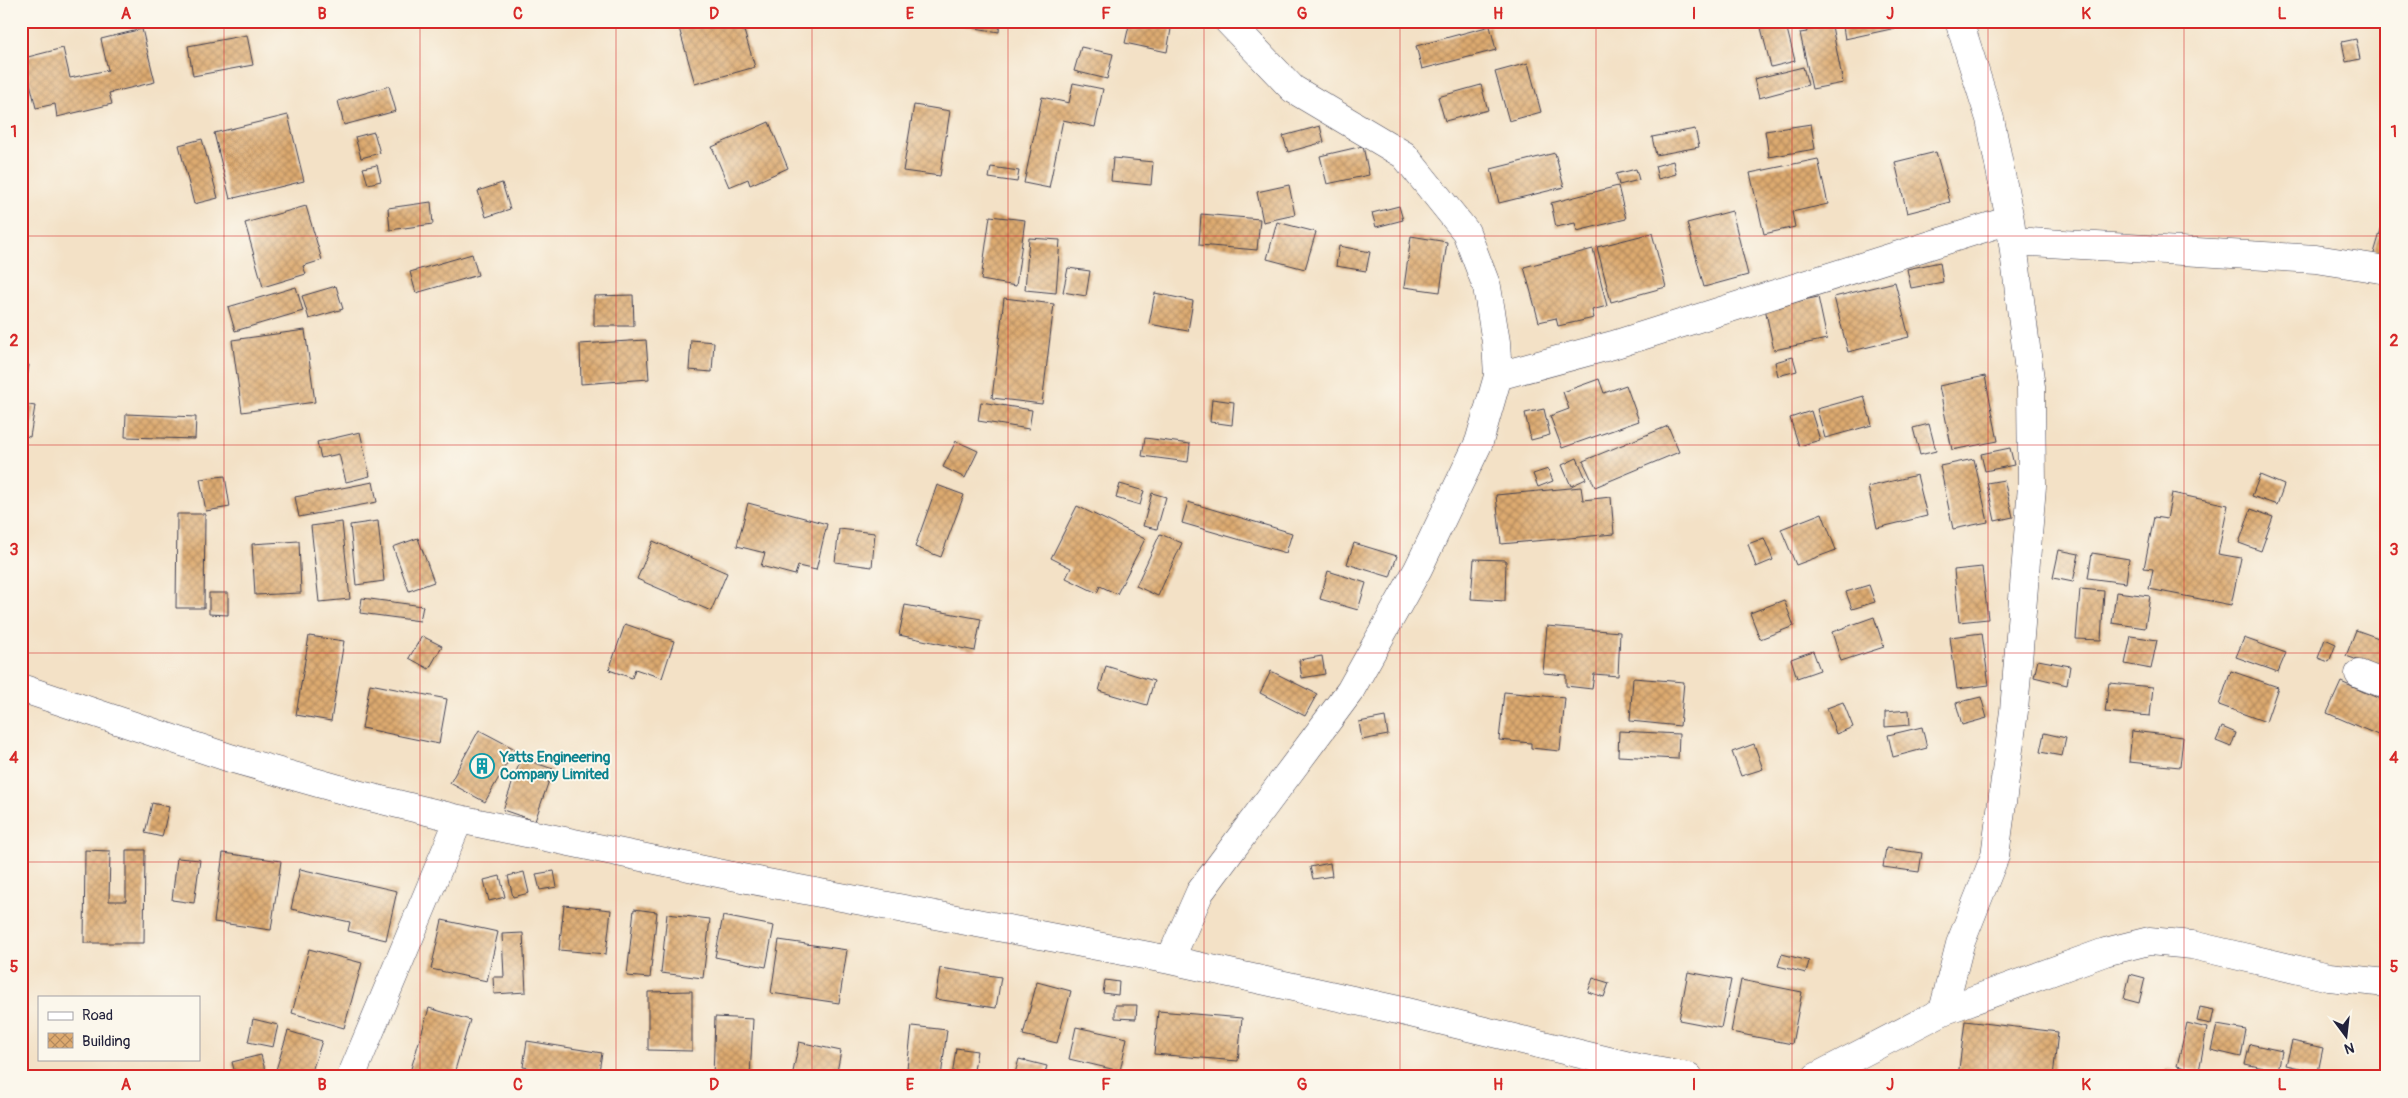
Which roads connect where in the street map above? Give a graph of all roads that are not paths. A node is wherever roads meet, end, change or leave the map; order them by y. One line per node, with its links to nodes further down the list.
1 (1228, 21): 5 (street)
2 (1959, 21): 3 (street)
3 (2011, 231): 4 (street); 5 (street); 12 (street)
4 (2387, 270)
5 (1498, 376): 10 (street)
6 (2359, 674): 7 (street)
7 (2387, 685)
8 (21, 688): 9 (street)
9 (459, 818): 10 (street); 13 (street)
10 (1170, 960): 14 (street)
11 (2387, 983): 12 (street)
12 (1943, 1011): 15 (street)
13 (351, 1077)
14 (1689, 1077)
15 (1816, 1077)

